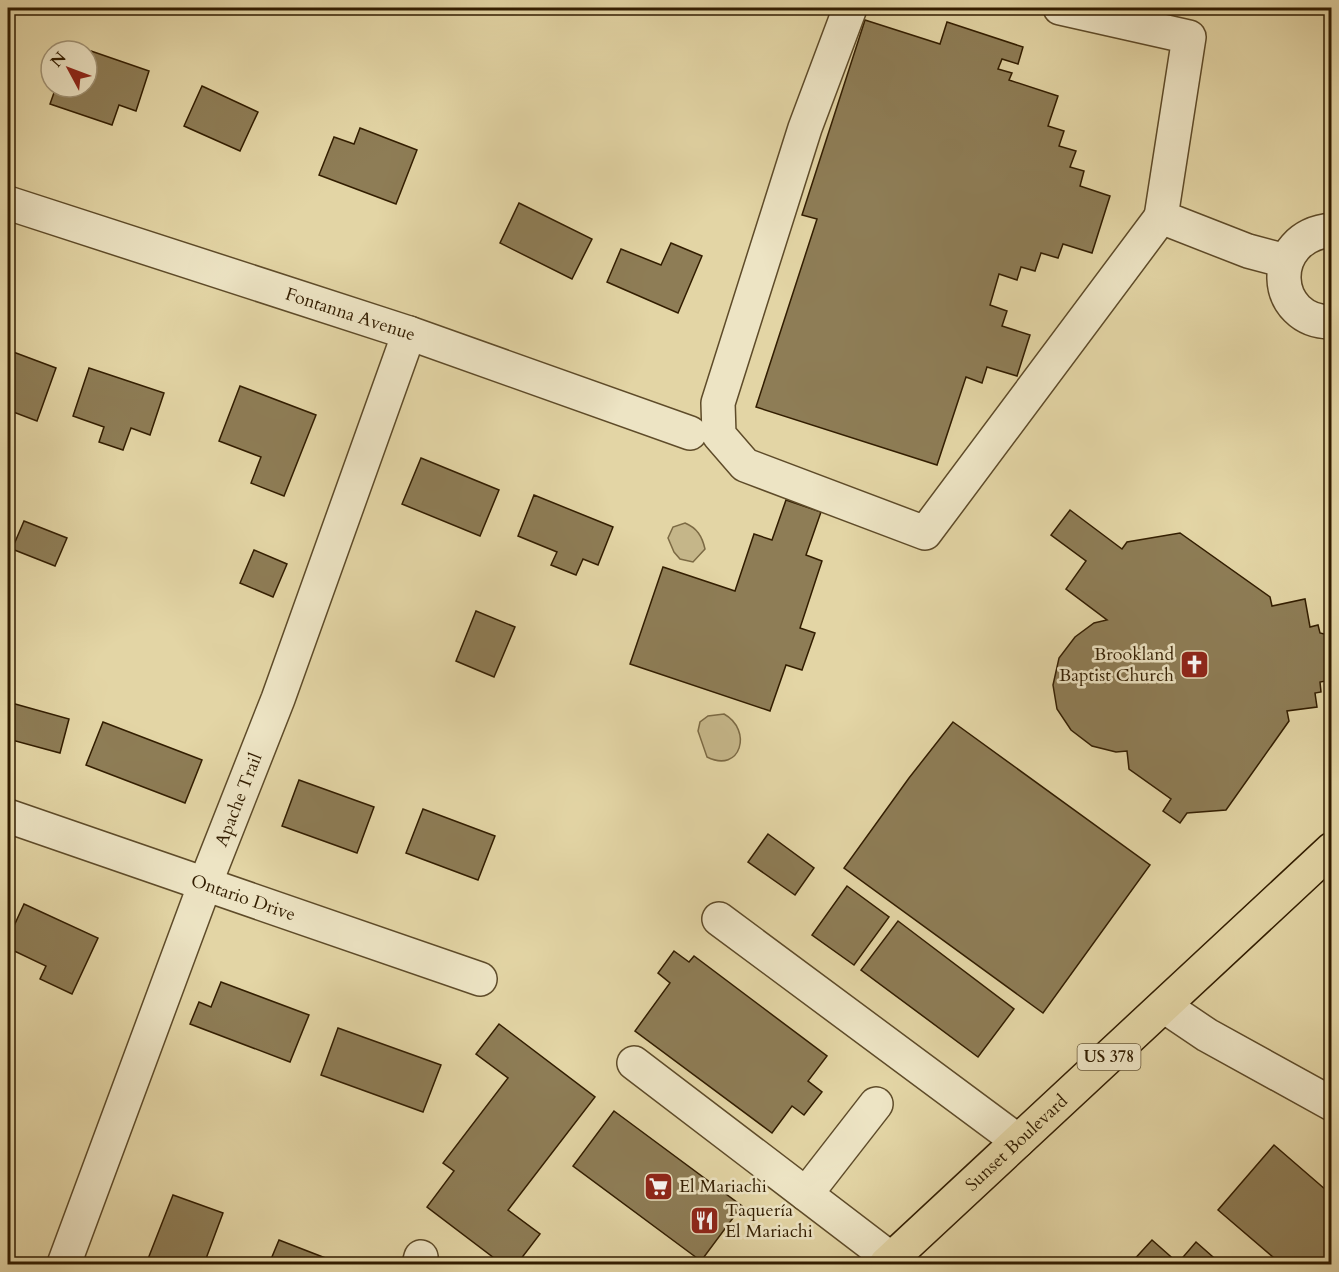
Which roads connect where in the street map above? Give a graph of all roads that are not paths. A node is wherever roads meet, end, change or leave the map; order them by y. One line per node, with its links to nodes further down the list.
1 (850, 8): 4 (street)
2 (1060, 8): 4 (street)
3 (8, 202): 8 (street, Fontanna Avenue)
4 (1161, 217): 6 (street)
5 (1332, 230): 6 (street)
6 (1286, 261): 7 (street)
7 (1332, 322)
8 (409, 333): 9 (street, Fontanna Avenue); 12 (street, Apache Trail)
9 (690, 433)
10 (8, 816): 12 (street, Ontario Drive)
11 (1332, 849): 15 (main road, Sunset Boulevard / US 378)
12 (205, 884): 14 (street, Ontario Drive); 22 (street, Apache Trail)
13 (719, 919): 19 (street)
14 (480, 979)
15 (1164, 1005): 18 (street); 19 (main road, Sunset Boulevard / US 378)
16 (634, 1063): 20 (street)
17 (876, 1104): 20 (street)
18 (1332, 1104)
19 (1018, 1141): 21 (main road, Sunset Boulevard / US 378)
20 (806, 1194): 21 (street)
21 (889, 1262)
22 (64, 1264)

